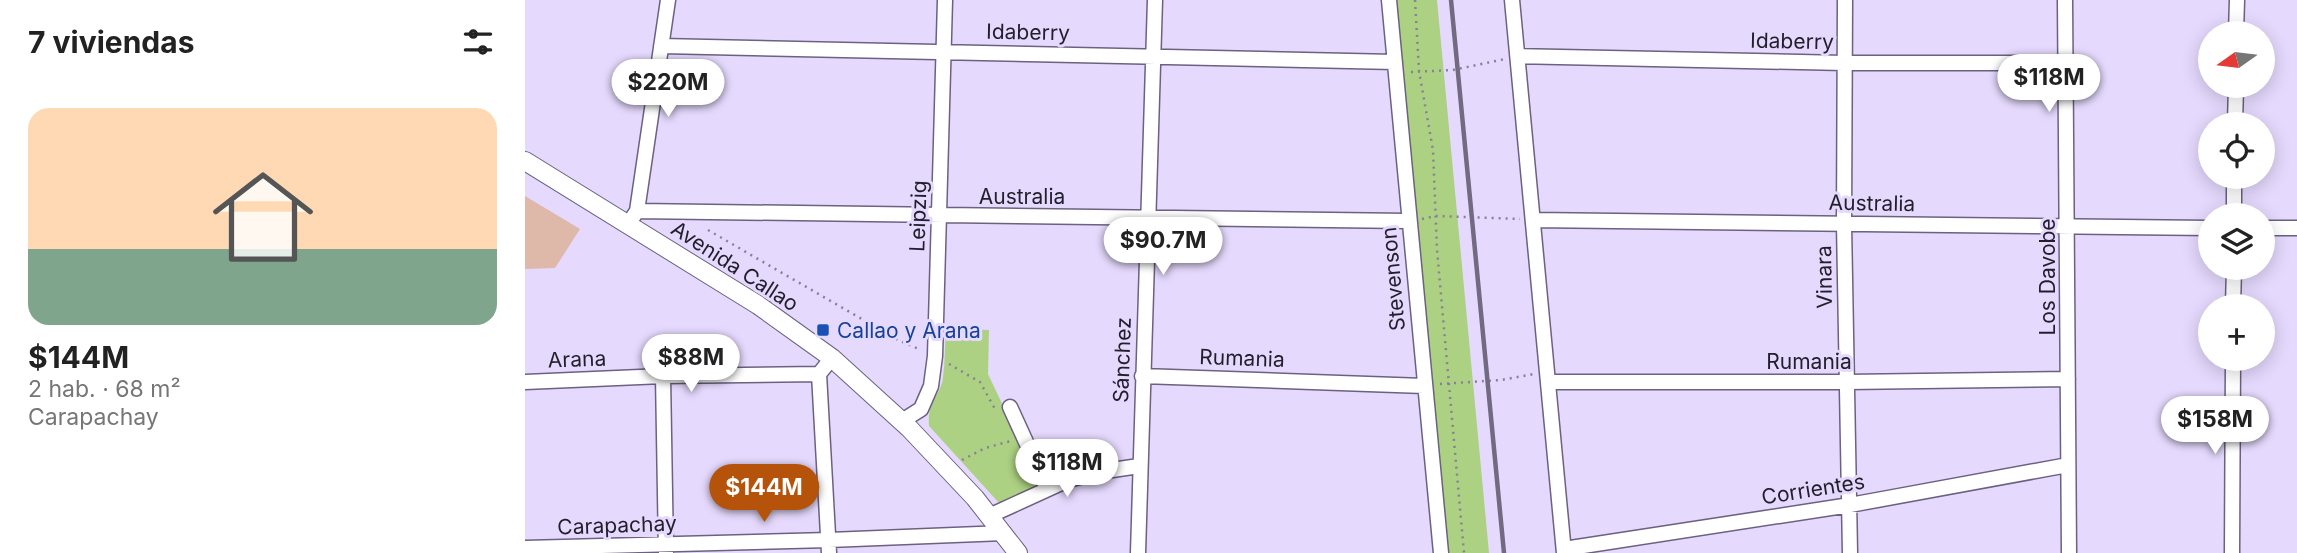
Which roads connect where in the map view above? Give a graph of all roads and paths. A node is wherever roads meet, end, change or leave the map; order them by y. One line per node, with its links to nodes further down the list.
1 (668, 0): 11 (street)
2 (945, 0): 12 (street, Leipzig)
3 (1155, 0): 13 (street, Sánchez)
4 (1389, 0): 17 (street, Stevenson)
5 (1415, 0): 18 (path)
6 (1512, 0): 14 (street)
7 (1845, 0): 15 (street, Vinara)
8 (2065, 0): 16 (street, Los Davobe)
9 (2237, 0): 10 (street)
10 (2236, 21)
11 (661, 46): 12 (street, Idaberry); 22 (street)
12 (943, 52): 13 (street, Idaberry); 20 (street, Leipzig)
13 (1153, 56): 17 (street, Idaberry); 23 (street, Sánchez)
14 (1518, 56): 15 (street, Idaberry); 18 (path); 24 (street)
15 (1845, 62): 16 (street, Idaberry); 26 (street, Vinara)
16 (2066, 63): 27 (street, Los Davobe)
17 (1395, 67): 18 (path); 25 (street, Stevenson)
18 (1419, 71): 21 (path)
19 (525, 161): 22 (main road, Avenida Callao)
20 (939, 216): 22 (street, Australia); 23 (street, Australia); 32 (street, Leipzig)
21 (1435, 216): 24 (path); 25 (path); 42 (path)
22 (632, 218): 33 (main road, Avenida Callao)
23 (1148, 218): 25 (street, Australia); 37 (street, Sánchez)
24 (1533, 220): 26 (street, Australia); 38 (street)
25 (1408, 221): 43 (street, Stevenson)
26 (1844, 224): 27 (street, Australia); 41 (street, Vinara)
27 (2068, 228): 28 (street, Australia); 39 (street, Los Davobe)
28 (2198, 228)
29 (2275, 228): 30 (street)
30 (2297, 228)
31 (708, 230): 32 (path)
32 (935, 356): 44 (path); 45 (street, Leipzig)
33 (832, 358): 35 (street); 45 (main road, Avenida Callao)
34 (2233, 371): 64 (street)
35 (819, 374): 36 (street, Arana); 54 (street)
36 (663, 376): 40 (street, Arana); 56 (street)
37 (1142, 376): 43 (street, Rumania); 48 (street, Sánchez)
38 (1548, 377): 41 (street, Rumania); 42 (path); 57 (street)
39 (2069, 379): 41 (street, Rumania); 47 (street, Los Davobe)
40 (525, 382)
41 (1847, 382): 51 (street, Vinara)
42 (1450, 384): 43 (path); 61 (path)
43 (1424, 386): 60 (street, Stevenson)
44 (1005, 412): 50 (street)
45 (902, 421): 49 (main road, Avenida Callao)
46 (1014, 440): 49 (path)
47 (2068, 465): 51 (street, Corrientes); 63 (street, Los Davobe)
48 (1139, 466): 50 (street); 59 (street, Sánchez)
49 (947, 468): 52 (main road, Avenida Callao)
50 (1047, 488): 52 (street)
51 (1850, 505): 57 (street, Corrientes); 62 (street, Vinara)
52 (989, 516): 53 (main road, Avenida Callao)
53 (1004, 533): 54 (street, Carapachay); 58 (main road, Avenida Callao)
54 (829, 547): 56 (street, Carapachay)
55 (525, 548): 56 (street, Carapachay)
56 (666, 549)
57 (1564, 551)
58 (1019, 553)
59 (1138, 553)
60 (1441, 553)
61 (1464, 553)
62 (1850, 553)
63 (2069, 553)
64 (2232, 553)

